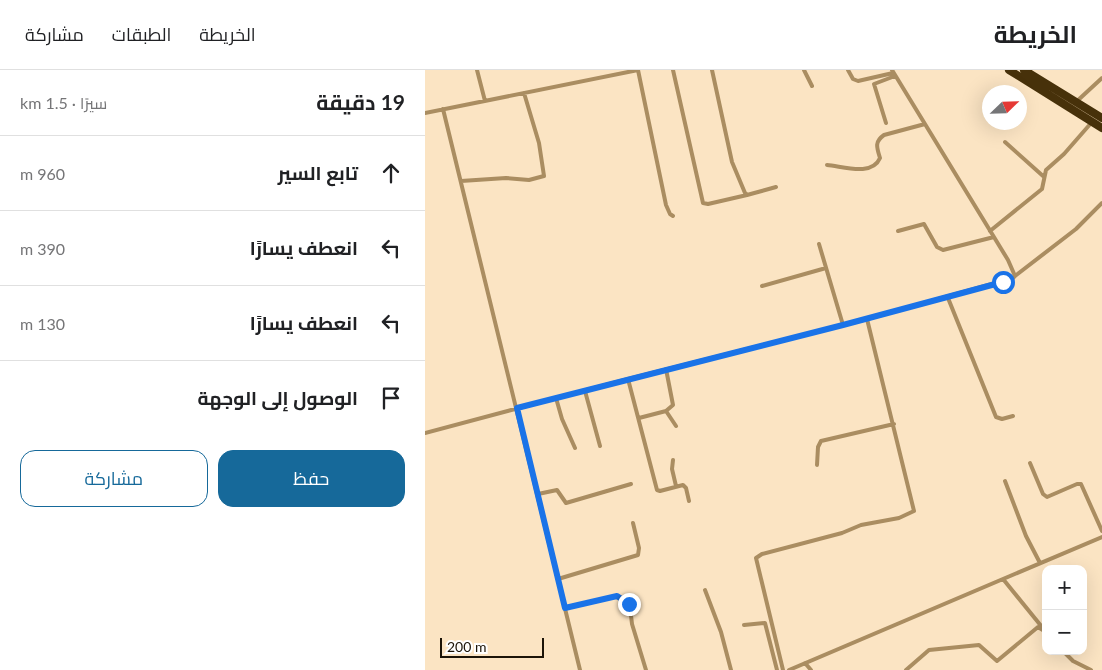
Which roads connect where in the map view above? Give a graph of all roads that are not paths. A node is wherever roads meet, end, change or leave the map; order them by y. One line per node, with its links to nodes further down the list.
1 (477, 70): 13 (street)
2 (638, 70): 12 (street); 29 (street)
3 (673, 70): 27 (street)
4 (712, 70): 27 (street)
5 (804, 70): 11 (street)
6 (848, 70): 9 (street)
7 (1009, 70): 18 (highway)
8 (1024, 70): 14 (highway)
9 (893, 73): 19 (street); 20 (street)
10 (1102, 78): 14 (street)
11 (812, 86)
12 (524, 93): 13 (street); 25 (street)
13 (485, 101): 15 (street)
14 (1076, 102): 17 (highway)
15 (443, 109): 16 (street); 25 (street)
16 (425, 112)
17 (1102, 118)
18 (1092, 122): 21 (highway); 24 (street)
19 (886, 123)
20 (925, 124): 23 (street); 31 (street)
21 (1102, 128)
22 (1005, 142): 24 (street)
23 (827, 165)
24 (1043, 176): 31 (street)
25 (461, 181): 44 (street)
26 (776, 187): 27 (street)
27 (747, 194)
28 (1102, 203): 35 (street)
29 (673, 216)
30 (898, 231): 32 (street)
31 (990, 231): 32 (street)
32 (994, 237): 35 (street)
33 (819, 244): 34 (street)
34 (826, 268): 36 (street); 39 (street)
35 (1015, 276): 37 (street)
36 (762, 286)
37 (948, 298): 38 (street); 46 (street)
38 (867, 319): 39 (street); 48 (street)
39 (843, 325): 40 (street)
40 (666, 369): 41 (street); 45 (street)
41 (628, 378): 42 (street); 47 (street)
42 (585, 391): 43 (street); 51 (street)
43 (556, 398): 44 (street); 52 (street)
44 (517, 408): 50 (street); 59 (street)
45 (666, 411): 47 (street); 49 (street)
46 (1013, 416)
47 (639, 418): 58 (street)
48 (894, 424): 55 (street); 78 (street)
49 (676, 426)
50 (425, 433)
51 (600, 446)
52 (575, 448)
53 (673, 460): 58 (street)
54 (1030, 463): 62 (street)
55 (817, 465)
56 (1005, 480): 64 (street)
57 (631, 484): 59 (street)
58 (676, 486): 60 (street)
59 (538, 494): 65 (street)
60 (689, 500)
61 (633, 523): 65 (street)
62 (1102, 531)
63 (1102, 537): 64 (street)
64 (1040, 563): 66 (street)
65 (558, 579): 68 (street)
66 (1003, 579): 70 (street); 73 (street)
67 (705, 590): 76 (street)
68 (565, 608): 74 (street); 75 (street)
69 (744, 625): 77 (street)
70 (1042, 627)
71 (1042, 629): 81 (street)
72 (1067, 655): 82 (street)
73 (805, 663): 79 (street); 80 (street)
74 (580, 670)
75 (646, 670)
76 (731, 670)
77 (777, 670)
78 (783, 670)
79 (789, 670)
80 (811, 670)
81 (905, 670)
82 (1091, 670)

